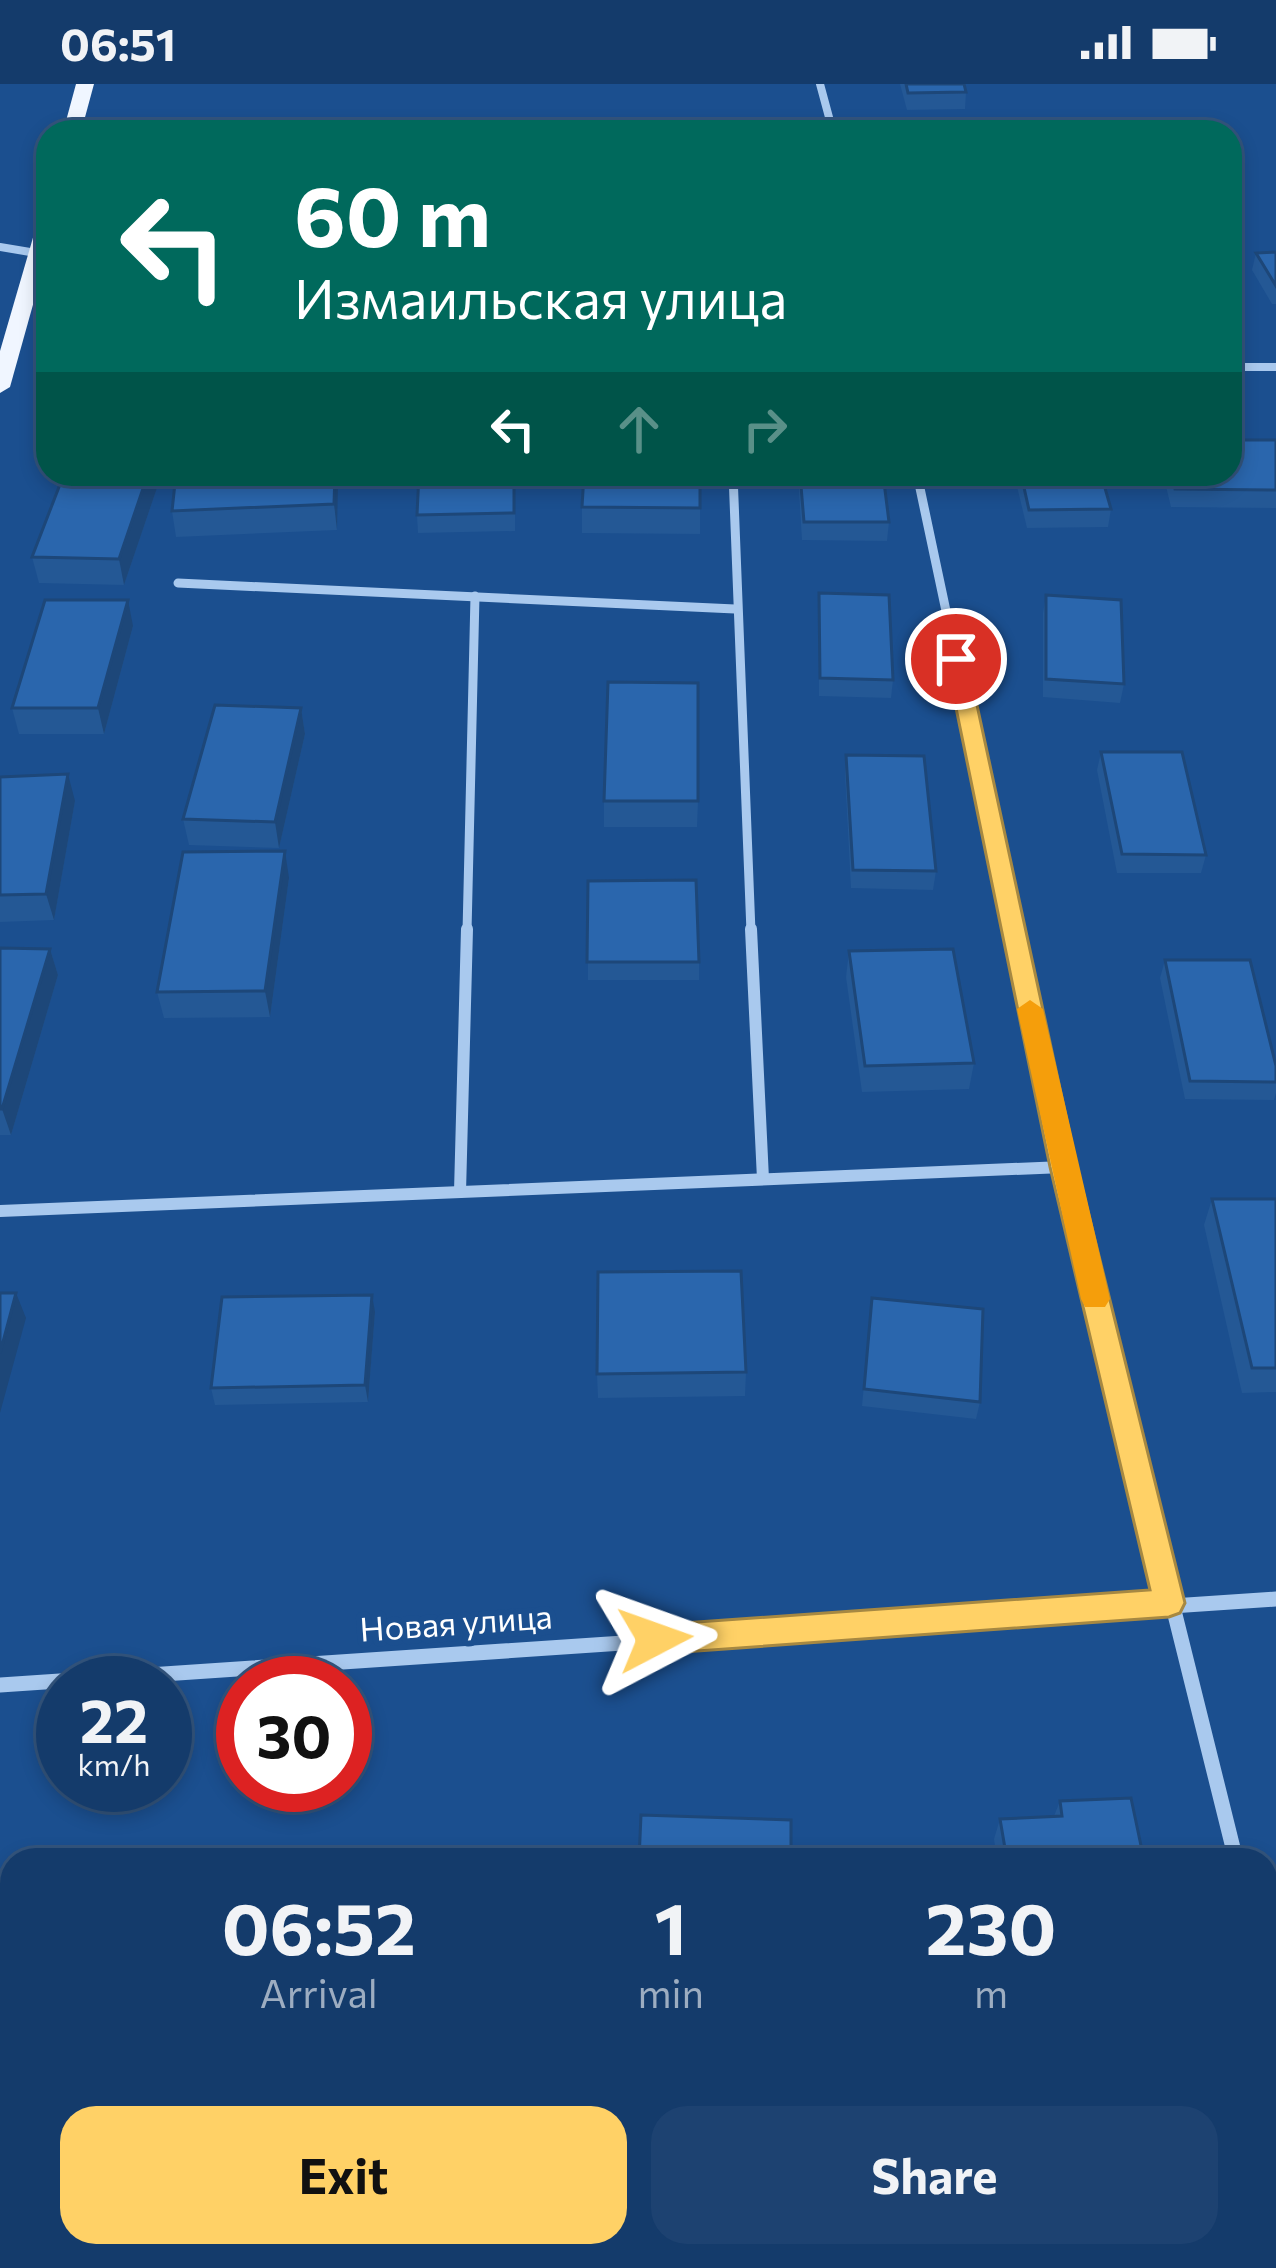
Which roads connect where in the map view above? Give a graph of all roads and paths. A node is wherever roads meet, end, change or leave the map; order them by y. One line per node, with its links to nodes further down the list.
1 (85, 84): 3 (main road)
2 (820, 84): 4 (street)
3 (75, 120)
4 (829, 120)
5 (0, 247): 6 (street)
6 (36, 253)
7 (36, 276): 10 (main road)
8 (1242, 367): 9 (street)
9 (1276, 367)
10 (0, 387)
11 (733, 486): 15 (street)
12 (920, 486): 16 (street)
13 (178, 583): 14 (street)
14 (475, 596): 15 (street); 18 (street)
15 (734, 609): 17 (street)
16 (1064, 1167): 17 (street); 21 (street)
17 (763, 1179): 18 (street)
18 (460, 1192): 19 (street)
19 (0, 1211)
20 (1276, 1599): 21 (street, Новая улица)
21 (1169, 1603): 22 (street, Новая улица); 23 (street)
22 (0, 1685)
23 (1233, 1848)

